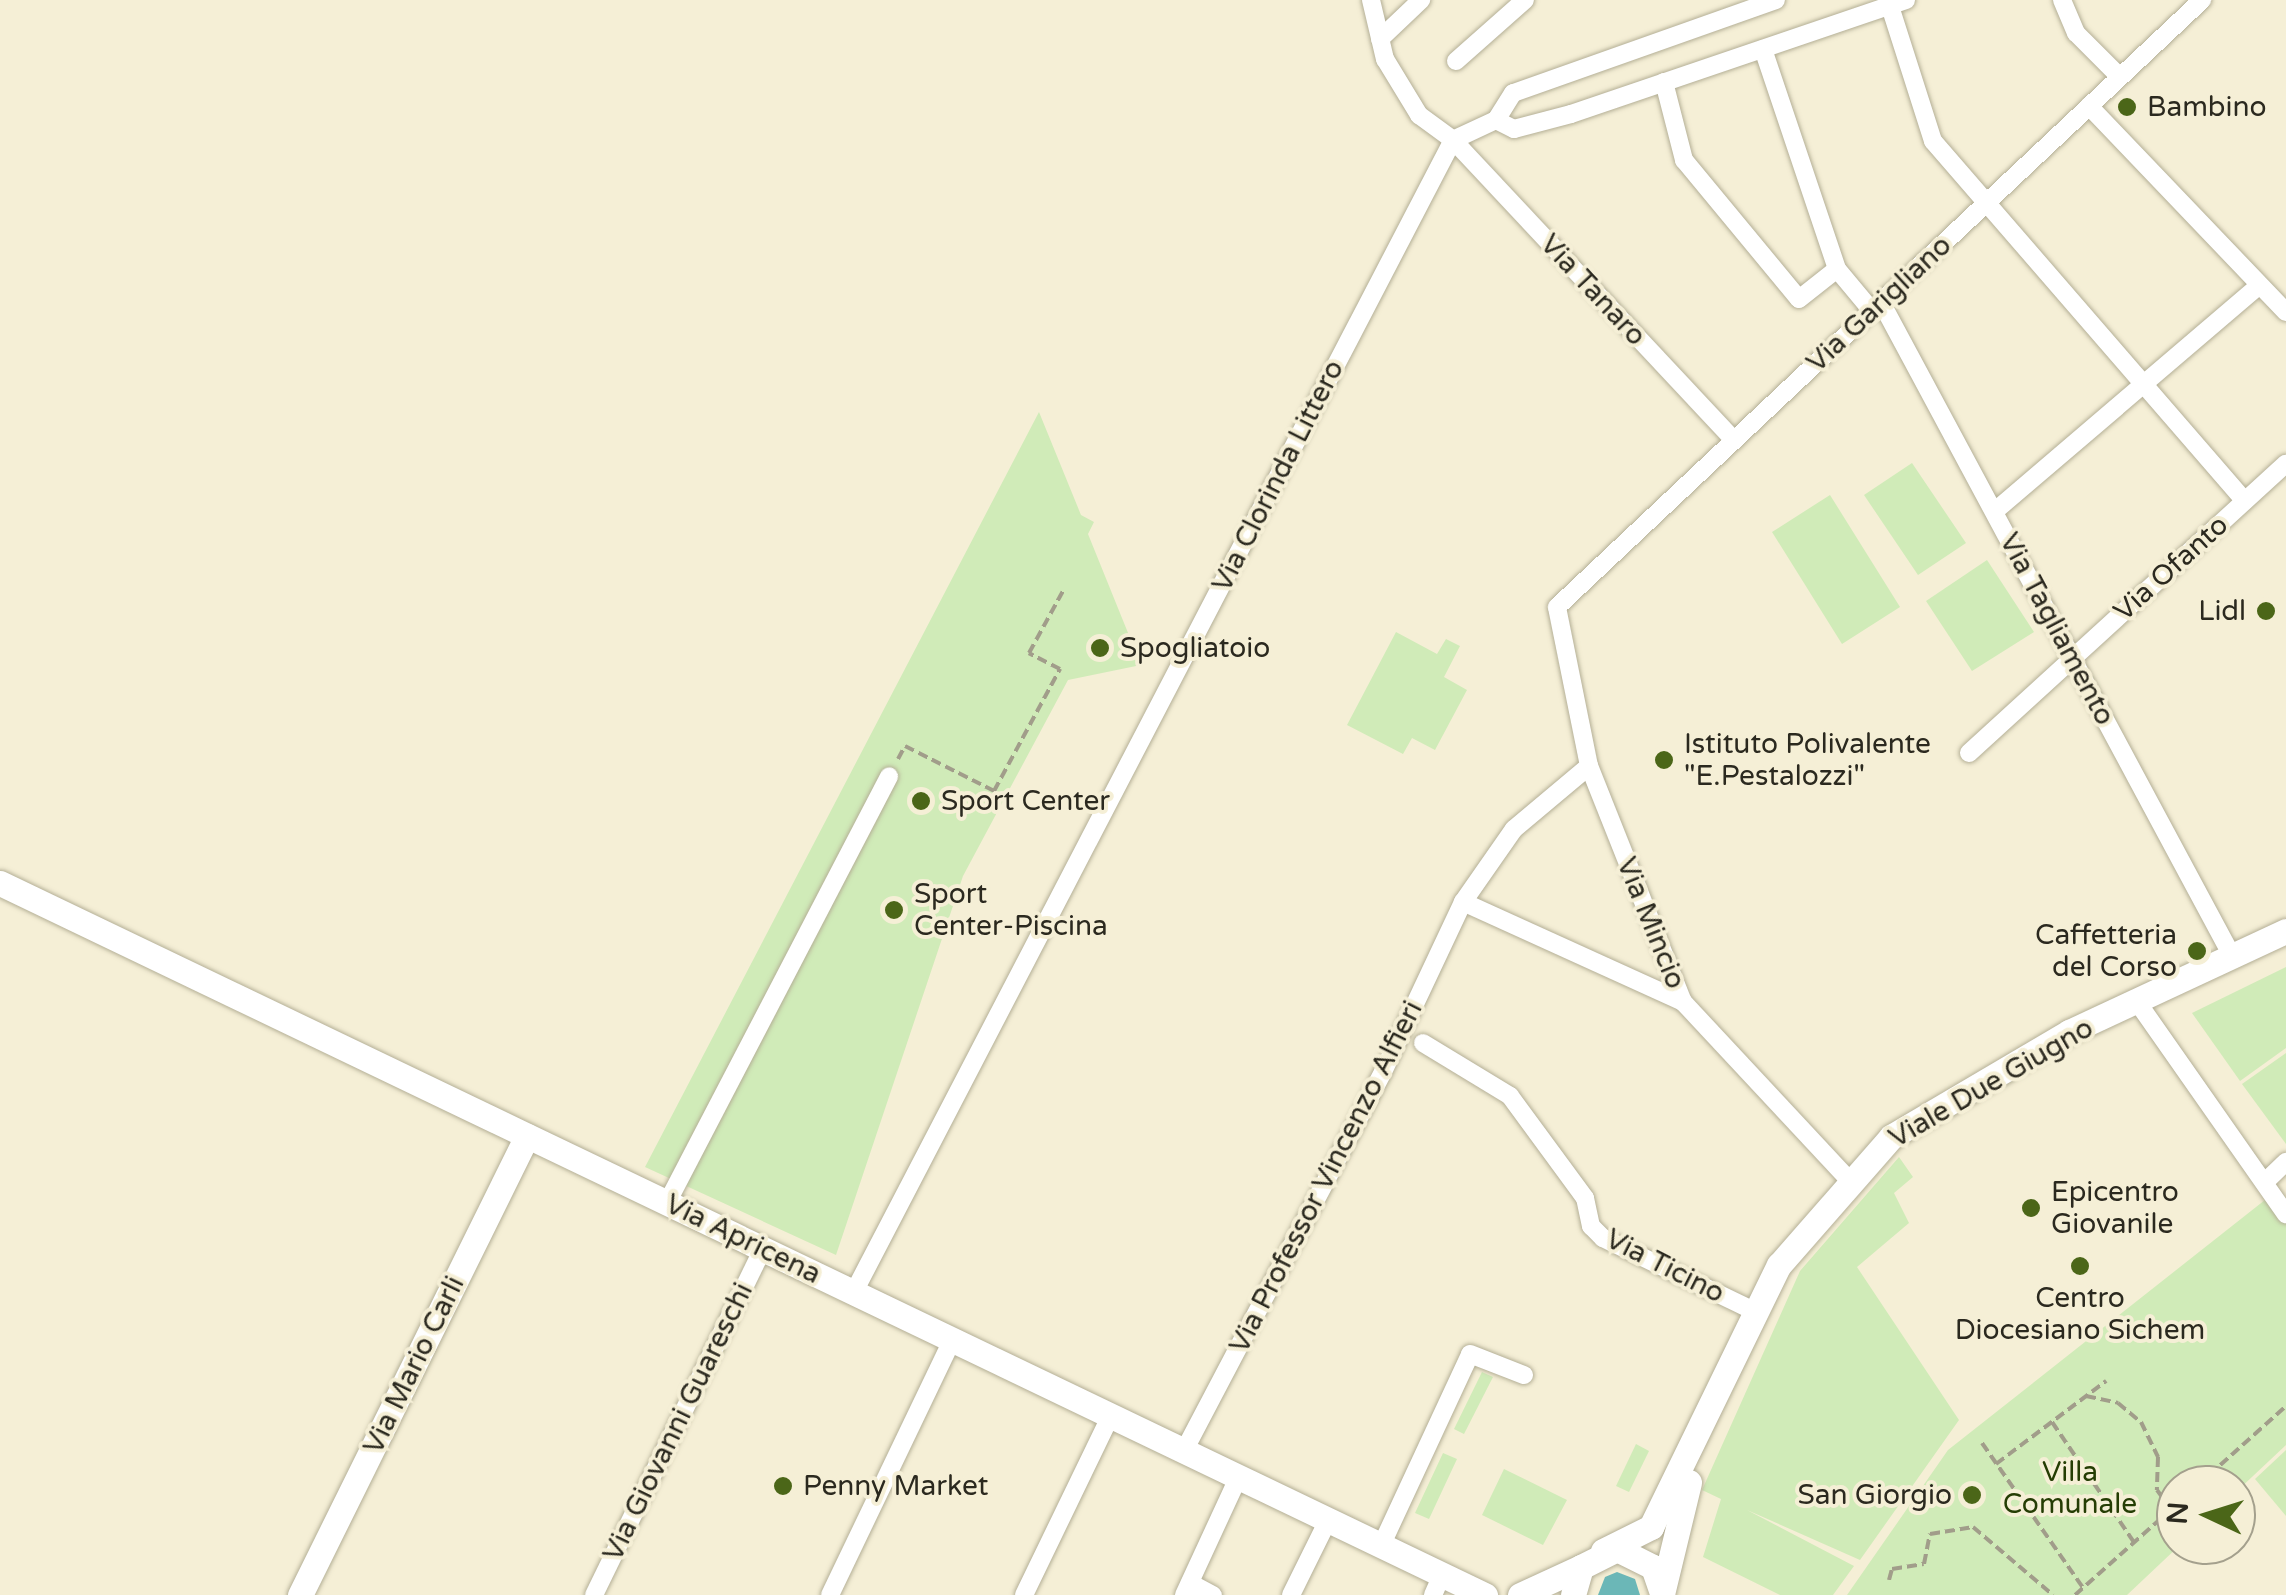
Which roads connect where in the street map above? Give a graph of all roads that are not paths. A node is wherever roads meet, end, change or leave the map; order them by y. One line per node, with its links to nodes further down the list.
1 (1371, 0): 8 (street, Via Tanaro)
2 (1421, 0): 8 (street)
3 (1525, 0): 10 (street)
4 (1776, 0): 14 (street)
5 (2062, 0): 11 (street)
6 (2202, 0): 11 (street, Via Garigliano)
7 (1894, 2): 9 (street); 16 (street)
8 (1380, 39): 15 (street, Via Tanaro)
9 (1763, 48): 12 (street); 17 (street)
10 (1456, 62)
11 (2120, 77): 13 (street, Via Garigliano)
12 (1664, 82): 14 (street); 17 (street)
13 (2089, 106): 16 (street, Via Garigliano); 18 (street)
14 (1496, 120): 15 (street)
15 (1453, 140): 22 (street, Via Tanaro); 45 (street, Via Clorinda Littero)
16 (1982, 203): 19 (street, Via Garigliano); 21 (street)
17 (1837, 269): 19 (street, Via Tagliamento)
18 (2260, 285): 20 (street); 21 (street)
19 (1876, 306): 22 (street, Via Garigliano); 25 (street, Via Tagliamento)
20 (2286, 312)
21 (2143, 385): 24 (street); 25 (street)
22 (1734, 440): 26 (street, Via Garigliano)
23 (2286, 464): 24 (street, Via Ofanto)
24 (2245, 501): 27 (street, Via Ofanto)
25 (1995, 511): 27 (street, Via Tagliamento)
26 (1556, 607): 29 (street, Via Mincio)
27 (2073, 658): 28 (street, Via Ofanto); 34 (street, Via Tagliamento)
28 (1969, 754)
29 (1589, 766): 32 (street, Via Professor Vincenzo Alfieri); 35 (street, Via Mincio)
30 (889, 776): 42 (street)
31 (0, 883): 38 (main road, Via Apricena)
32 (1463, 902): 35 (street); 51 (street, Via Professor Vincenzo Alfieri)
33 (2286, 931): 34 (main road, Viale Due Giugno)
34 (2232, 956): 36 (main road, Viale Due Giugno)
35 (1683, 1002): 40 (street, Via Mincio)
36 (2138, 1002): 40 (main road, Viale Due Giugno); 41 (street)
37 (1423, 1043): 46 (street, Via Ticino)
38 (527, 1136): 42 (main road, Via Apricena); 60 (main road, Via Mario Carli)
39 (2286, 1162): 41 (street)
40 (1851, 1182): 46 (main road, Viale Due Giugno)
41 (2265, 1182): 43 (street)
42 (667, 1203): 44 (main road, Via Apricena)
43 (2286, 1214)
44 (763, 1249): 45 (main road, Via Apricena); 61 (street, Via Giovanni Guareschi)
45 (854, 1292): 47 (main road, Via Apricena)
46 (1756, 1312): 50 (main road, Viale Due Giugno)
47 (952, 1340): 49 (main road, Via Apricena); 62 (street)
48 (1524, 1376): 54 (street)
49 (1111, 1414): 51 (main road, Via Apricena); 63 (street)
50 (1706, 1417): 55 (main road, Viale Due Giugno); 59 (main road, Viale Due Giugno)
51 (1185, 1449): 52 (main road, Via Apricena)
52 (1239, 1476): 53 (main road, Via Apricena); 58 (street)
53 (1328, 1520): 54 (main road, Via Apricena); 65 (street)
54 (1382, 1544): 57 (main road, Via Apricena)
55 (1603, 1552): 56 (main road, Viale Due Giugno); 59 (main road, Viale Due Giugno)
56 (1582, 1567): 67 (main road); 68 (main road)
57 (1438, 1585): 66 (main road, Via Apricena)
58 (1187, 1589): 64 (street)
59 (1662, 1594)
60 (300, 1595)
61 (594, 1595)
62 (830, 1595)
63 (1024, 1595)
64 (1213, 1595)
65 (1291, 1595)
66 (1485, 1595)
67 (1520, 1595)
68 (1573, 1595)

